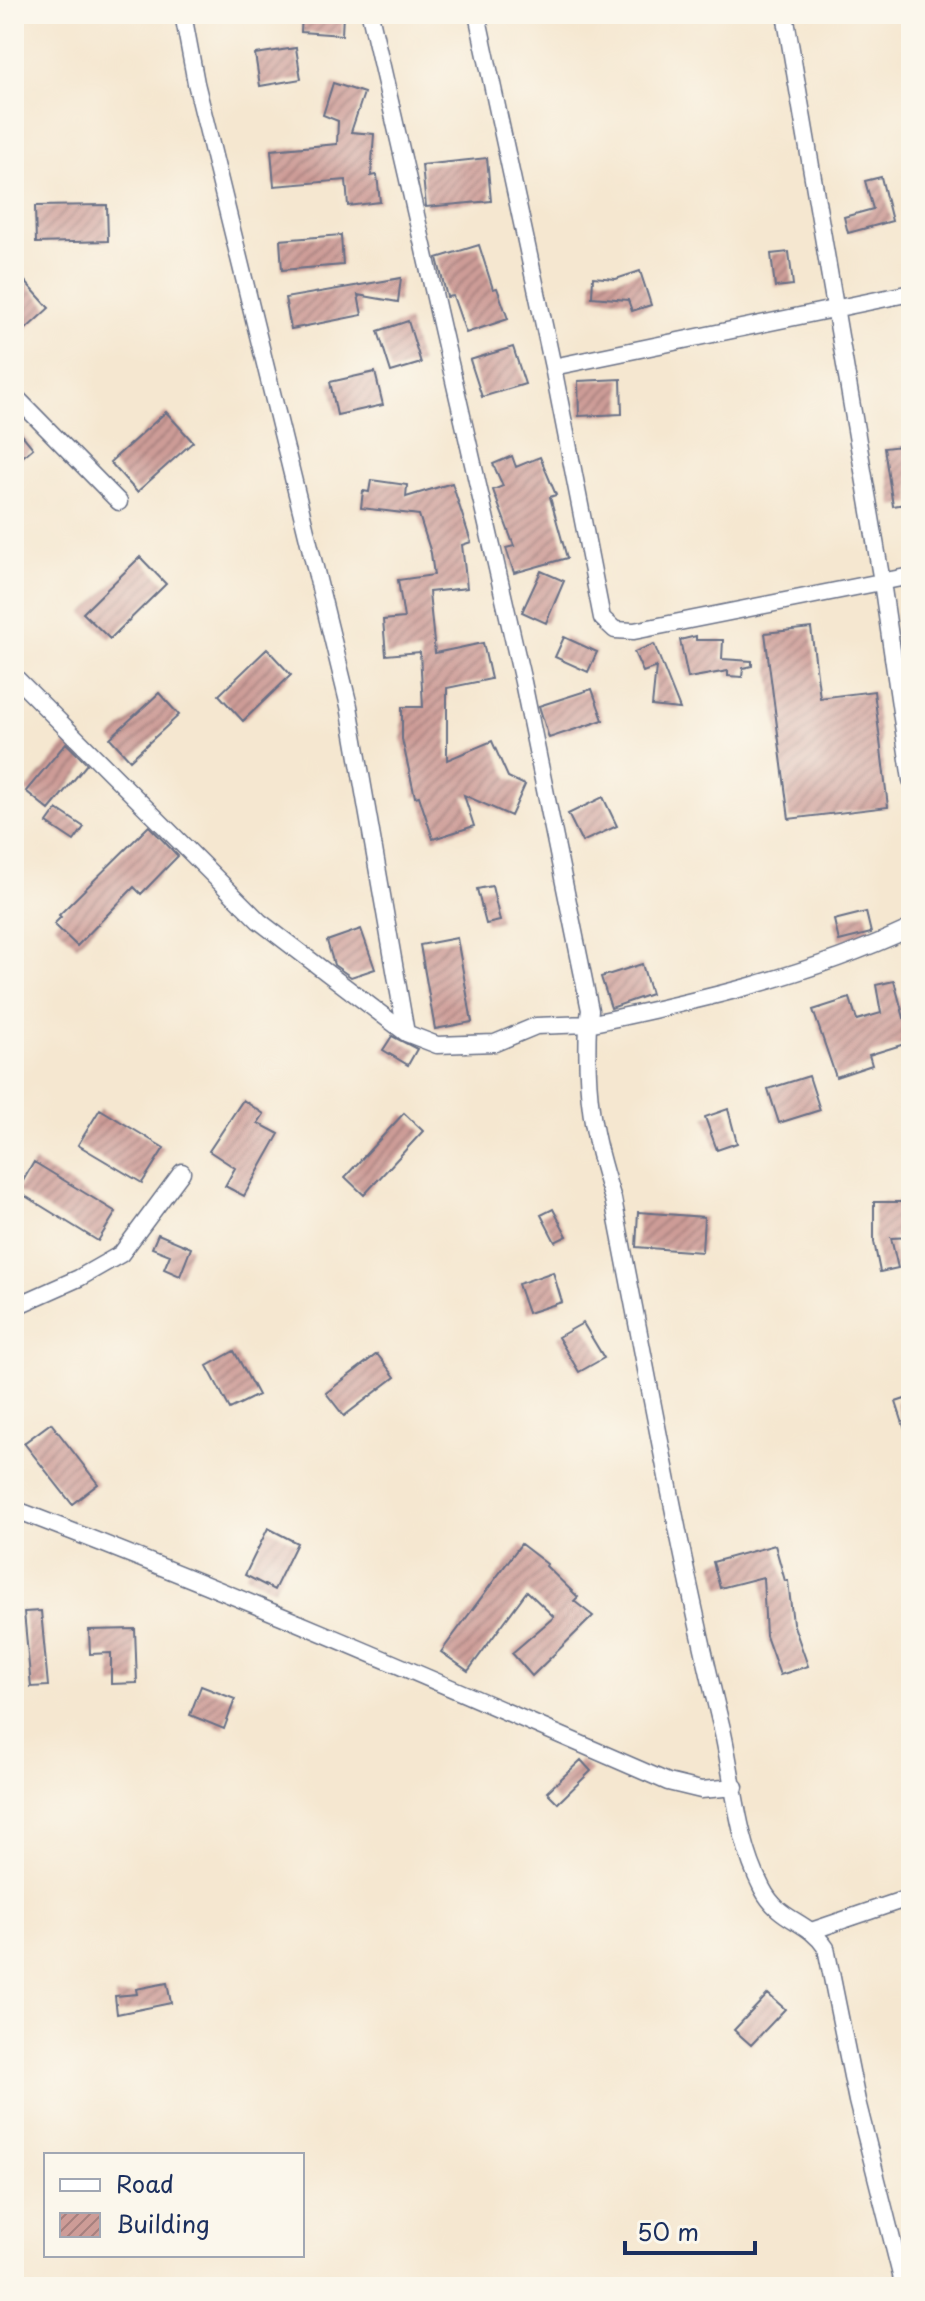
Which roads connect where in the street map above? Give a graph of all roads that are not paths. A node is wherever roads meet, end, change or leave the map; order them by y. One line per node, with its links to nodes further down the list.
1 (183, 14): 16 (street)
2 (370, 14): 15 (street)
3 (477, 14): 7 (street)
4 (785, 14): 6 (street)
5 (911, 293): 6 (street)
6 (835, 309): 7 (street); 11 (street)
7 (553, 367): 11 (street)
8 (14, 395): 9 (street)
9 (119, 502)
10 (911, 576): 11 (street)
11 (882, 582): 13 (street)
12 (14, 676): 16 (street)
13 (911, 780)
14 (911, 928): 15 (street)
15 (588, 1024): 16 (street); 20 (street)
16 (406, 1033)
17 (182, 1172): 18 (street)
18 (14, 1307)
19 (14, 1509): 20 (street)
20 (735, 1787): 22 (street)
21 (911, 1897): 22 (street)
22 (814, 1930): 23 (street)
23 (904, 2287)

